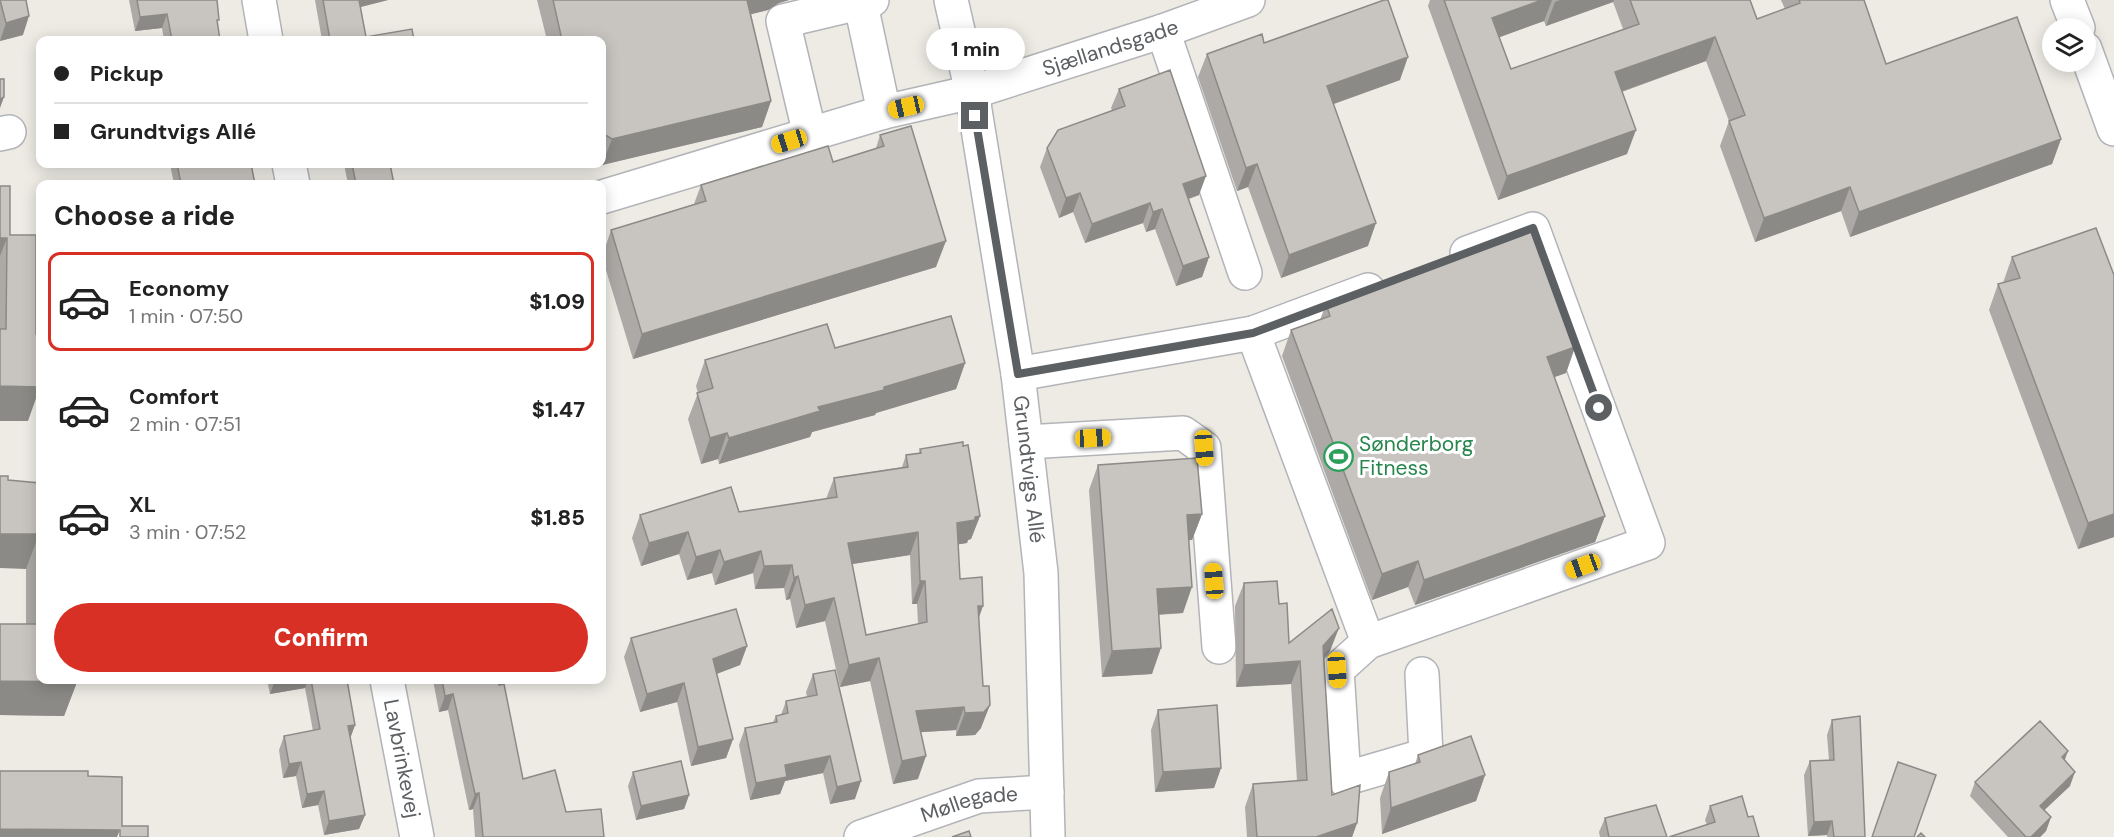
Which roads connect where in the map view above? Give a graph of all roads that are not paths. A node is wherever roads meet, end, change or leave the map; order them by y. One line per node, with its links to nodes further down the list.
1 (259, 0): 8 (street)
2 (951, 0): 10 (street, Grundtvigs Allé)
3 (1248, 0): 7 (street, Sjællandsgade)
4 (2067, 0): 6 (street)
5 (864, 1): 11 (street); 13 (street)
6 (2074, 18)
7 (1163, 31): 10 (street, Sjællandsgade); 16 (street)
8 (265, 36)
9 (2093, 72): 12 (street)
10 (972, 93): 11 (street, Sjællandsgade); 19 (street, Grundtvigs Allé)
11 (884, 112): 13 (street, Sjællandsgade)
12 (2114, 129)
13 (810, 135): 14 (street, Sjællandsgade)
14 (606, 196)
15 (1444, 262): 21 (street)
16 (1245, 273)
17 (1399, 279): 18 (street)
18 (1253, 333): 19 (street); 21 (street)
19 (1018, 374): 20 (street, Grundtvigs Allé)
20 (1026, 442): 22 (street); 25 (street, Grundtvigs Allé)
21 (1368, 642): 23 (street)
22 (1219, 647)
23 (1422, 674)
24 (388, 684): 26 (street, Lavbrinkevej)
25 (1047, 792): 27 (street, Møllegade); 28 (street, Grundtvigs Allé)
26 (417, 837)
27 (861, 837)
28 (1047, 837)

